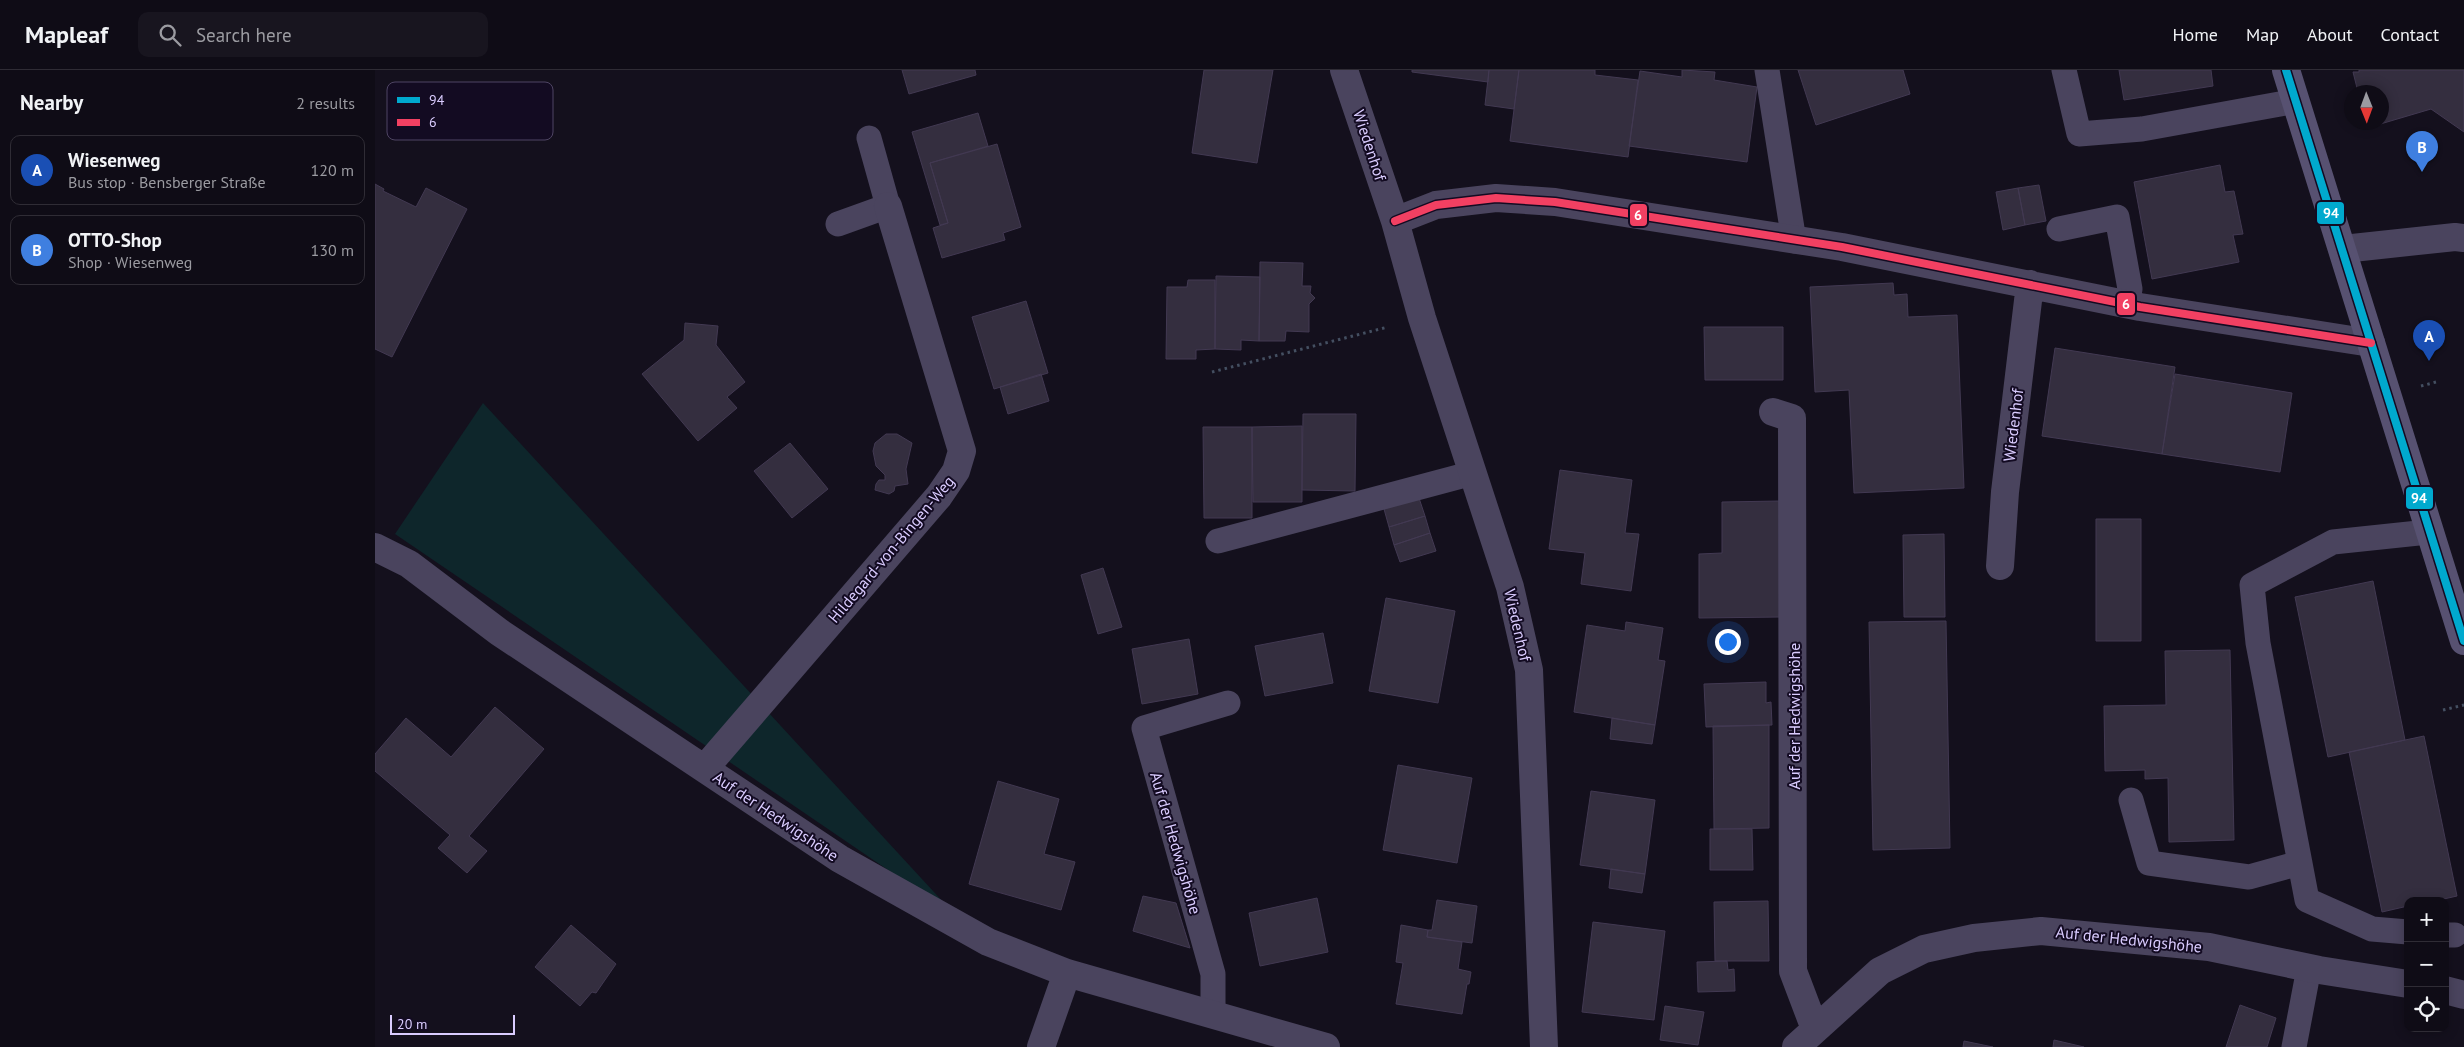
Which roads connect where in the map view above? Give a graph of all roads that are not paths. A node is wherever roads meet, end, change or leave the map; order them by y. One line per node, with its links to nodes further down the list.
1 (1344, 70): 8 (street, Wiedenhof)
2 (1767, 70): 12 (lane)
3 (2064, 70): 5 (lane)
4 (2286, 70): 5 (main road)
5 (2296, 101): 13 (main road)
6 (869, 138): 7 (lane)
7 (888, 206): 9 (lane); 25 (street, Hildegard-von-Bingen-Weg)
8 (1395, 221): 12 (street); 18 (street, Wiedenhof)
9 (838, 224)
10 (2059, 230): 15 (lane)
11 (2461, 233): 13 (street)
12 (1794, 241): 14 (street)
13 (2343, 249): 16 (main road)
14 (2030, 284): 15 (street); 22 (street, Wiedenhof)
15 (2127, 305): 16 (street)
16 (2371, 343): 19 (main road)
17 (1773, 412): 35 (street, Auf der Hedwigshöhe)
18 (1473, 473): 20 (lane); 38 (street, Wiedenhof)
19 (2429, 532): 23 (main road); 27 (lane)
20 (1218, 541)
21 (375, 547): 25 (street, Auf der Hedwigshöhe)
22 (2000, 566)
23 (2464, 640)
24 (1228, 703): 34 (lane, Auf der Hedwigshöhe)
25 (705, 768): 30 (street, Auf der Hedwigshöhe)
26 (2131, 800): 27 (lane)
27 (2300, 863): 28 (lane)
28 (2404, 932)
29 (2309, 968): 31 (street, Auf der Hedwigshöhe); 35 (street, Auf der Hedwigshöhe); 39 (lane)
30 (1067, 974): 34 (street, Auf der Hedwigshöhe); 36 (street)
31 (2404, 983)
32 (2449, 991): 33 (street)
33 (2464, 995)
34 (1213, 1015): 37 (street, Auf der Hedwigshöhe)
35 (1805, 1038)
36 (1041, 1047)
37 (1326, 1047)
38 (1545, 1047)
39 (2294, 1047)

